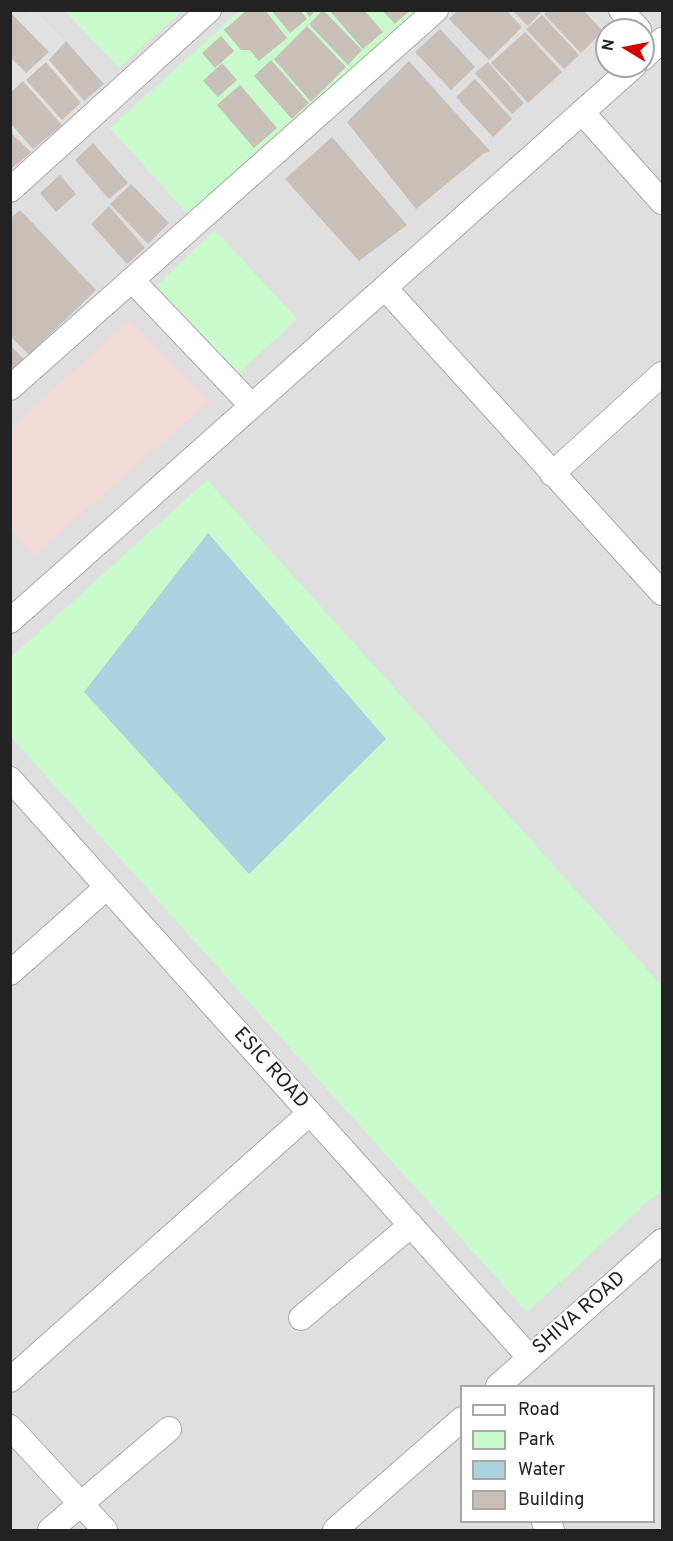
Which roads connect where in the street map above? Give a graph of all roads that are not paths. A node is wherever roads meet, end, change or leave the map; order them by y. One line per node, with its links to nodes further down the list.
1 (209, 10): 5 (street)
2 (436, 10): 7 (street)
3 (620, 78): 4 (street)
4 (582, 112): 6 (street); 8 (street)
5 (10, 190)
6 (663, 202)
7 (132, 280): 10 (street); 11 (street)
8 (385, 288): 11 (street); 12 (street)
9 (663, 374): 12 (street)
10 (10, 388)
11 (252, 406): 14 (street)
12 (552, 474): 13 (street)
13 (663, 593)
14 (10, 621)
15 (10, 779): 16 (street, ESIC ROAD)
16 (107, 887): 17 (street); 18 (street, ESIC ROAD)
17 (10, 974)
18 (310, 1113): 19 (street, ESIC ROAD); 23 (street)
19 (411, 1225): 21 (street); 22 (street, ESIC ROAD)
20 (663, 1242): 22 (street, SHIVA ROAD)
21 (301, 1318)
22 (530, 1358): 24 (street, SHIVA ROAD)
23 (10, 1380)
24 (499, 1385)
25 (460, 1424): 31 (street)
26 (10, 1427): 28 (street)
27 (169, 1428): 28 (street)
28 (80, 1504): 29 (street); 30 (street)
29 (50, 1530)
30 (105, 1530)
31 (335, 1530)

